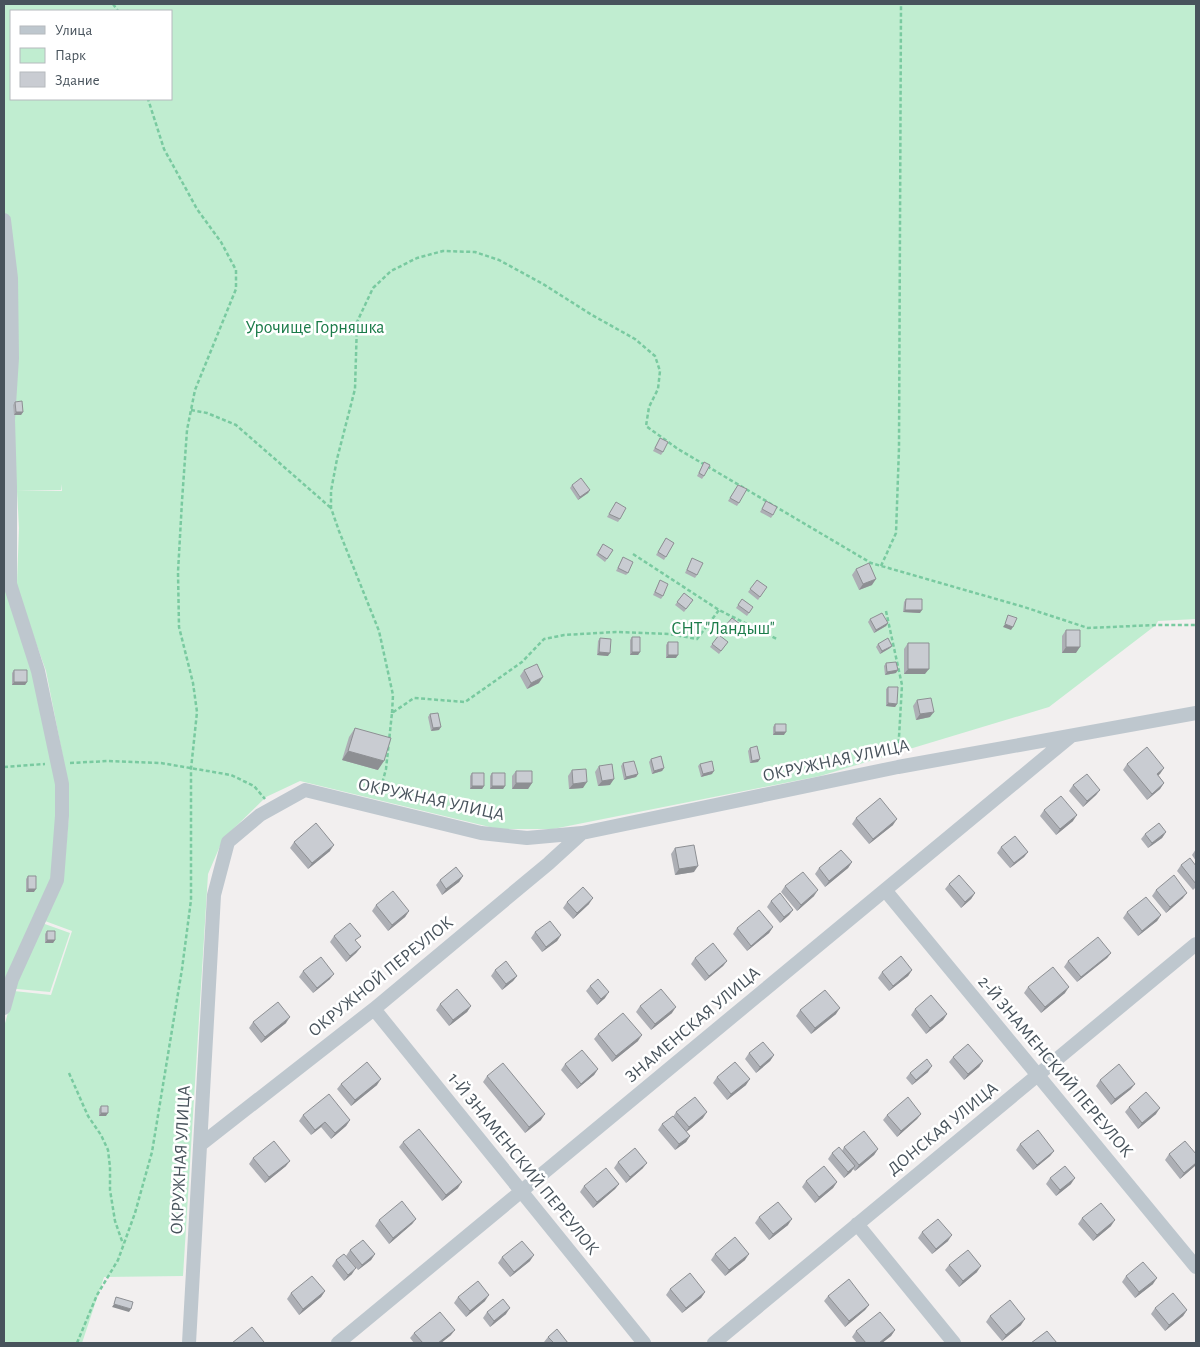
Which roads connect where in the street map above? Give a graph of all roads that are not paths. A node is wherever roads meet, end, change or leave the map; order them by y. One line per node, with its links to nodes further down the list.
1 (4, 220): 7 (street)
2 (1196, 713): 3 (street, ОКРУЖНАЯ УЛИЦА)
3 (1073, 735): 4 (street, ОКРУЖНАЯ УЛИЦА); 5 (street, ЗНАМЕНСКАЯ УЛИЦА)
4 (582, 833): 8 (street, ОКРУЖНОЙ ПЕРЕУЛОК); 10 (street, ОКРУЖНАЯ УЛИЦА)
5 (885, 890): 9 (street, 2-Й ЗНАМЕНСКИЙ ПЕРЕУЛОК); 11 (street, ЗНАМЕНСКАЯ УЛИЦА)
6 (1196, 944): 9 (street, ДОНСКАЯ УЛИЦА)
7 (4, 1008)
8 (374, 1009): 10 (street, ОКРУЖНОЙ ПЕРЕУЛОК); 11 (street, 1-Й ЗНАМЕНСКИЙ ПЕРЕУЛОК)
9 (1038, 1076): 12 (street, ДОНСКАЯ УЛИЦА); 13 (street, 2-Й ЗНАМЕНСКИЙ ПЕРЕУЛОК)
10 (200, 1145): 14 (street, ОКРУЖНАЯ УЛИЦА)
11 (521, 1191): 15 (street, ЗНАМЕНСКАЯ УЛИЦА); 16 (street, 1-Й ЗНАМЕНСКИЙ ПЕРЕУЛОК)
12 (857, 1224): 17 (street, ДОНСКАЯ УЛИЦА); 18 (street)
13 (1196, 1267)
14 (189, 1343)
15 (338, 1343)
16 (644, 1343)
17 (714, 1343)
18 (954, 1343)

